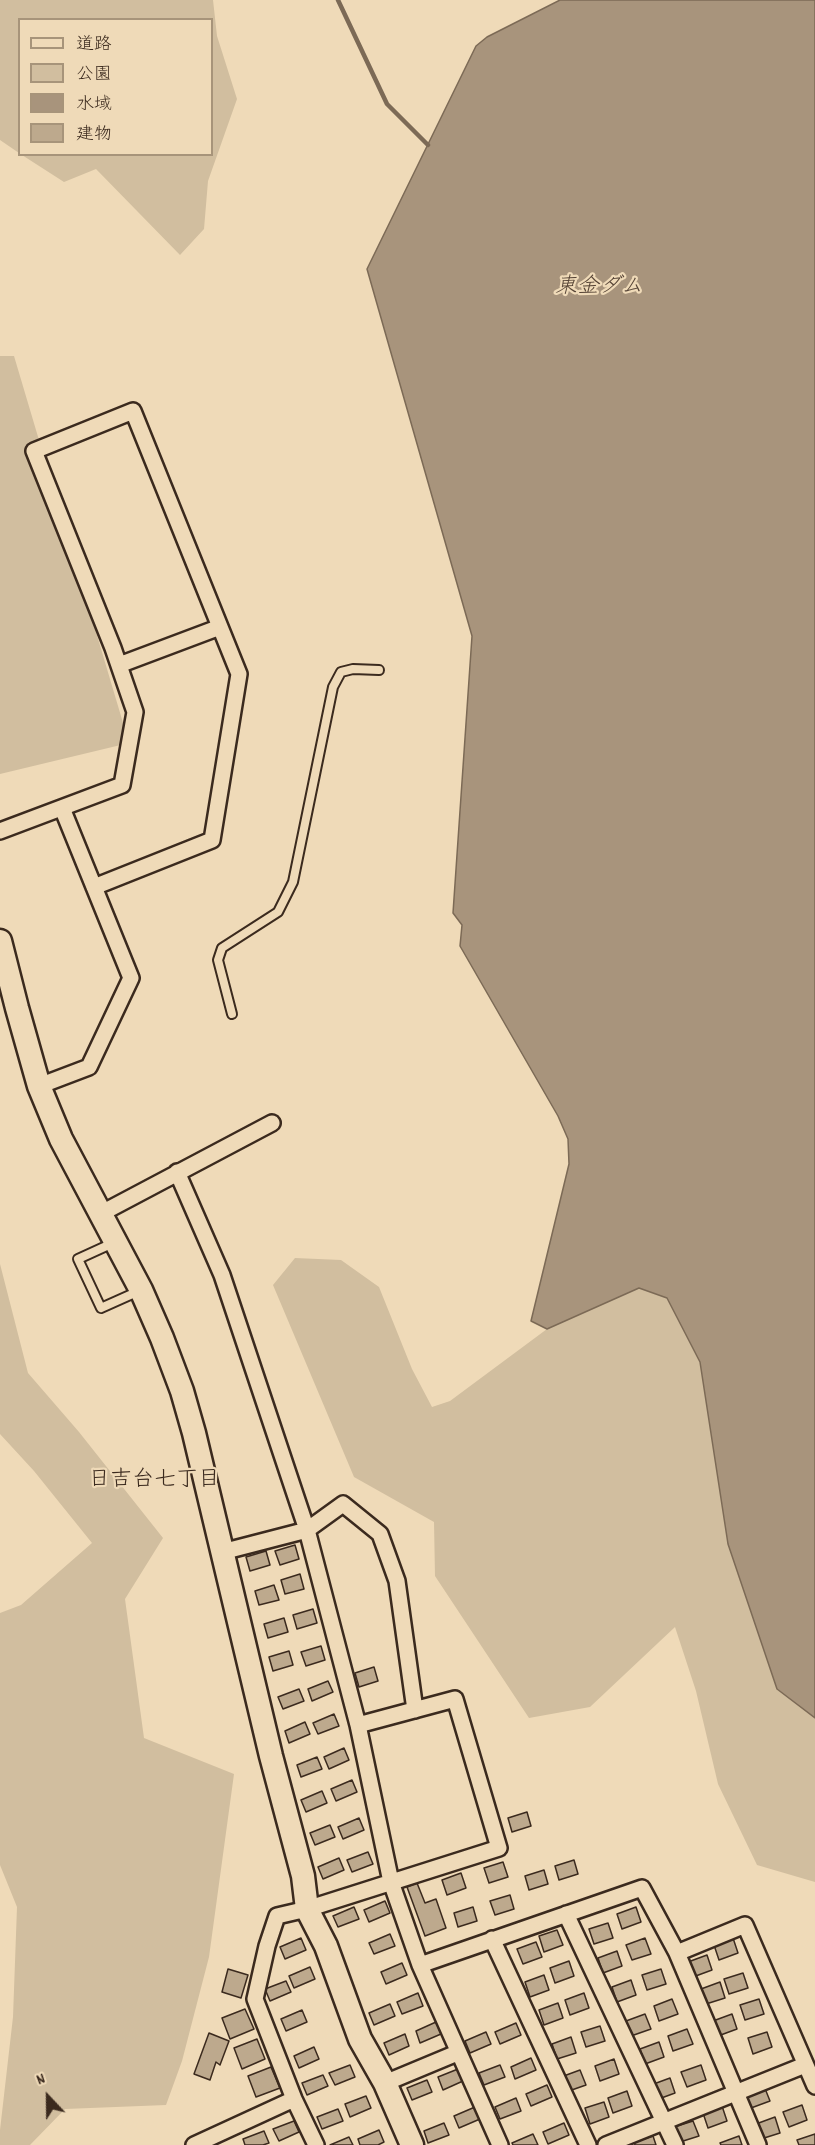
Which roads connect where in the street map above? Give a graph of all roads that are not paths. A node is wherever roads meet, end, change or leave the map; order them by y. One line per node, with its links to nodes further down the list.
1 (220, 627): 2 (street); 2 (street); 6 (street)
2 (119, 665): 4 (street)
3 (379, 670): 8 (lane)
4 (62, 808): 5 (street); 6 (street)
5 (0, 831)
6 (94, 887): 9 (street)
7 (0, 941): 9 (street)
8 (232, 1014)
9 (39, 1086): 12 (street)
10 (272, 1123): 11 (street)
11 (177, 1172): 12 (street); 15 (street)
12 (100, 1214): 13 (street)
13 (115, 1242): 14 (street); 14 (lane)
14 (141, 1290): 16 (street)
15 (307, 1530): 16 (street); 17 (street); 18 (street)
16 (222, 1552): 20 (street)
17 (415, 1710): 18 (street); 19 (street)
18 (358, 1725): 19 (street)
19 (391, 1882): 20 (street); 24 (street)
20 (307, 1909): 27 (street); 30 (street)
21 (566, 1914): 22 (street); 23 (street); 31 (street)
22 (492, 1939): 24 (street); 36 (street)
23 (677, 1953): 26 (street); 29 (street)
24 (420, 1965): 25 (street)
25 (457, 2053): 27 (street); 35 (street)
26 (805, 2064): 28 (street); 29 (street)
27 (385, 2083): 34 (street)
28 (815, 2086)
29 (735, 2093): 31 (street); 39 (street)
30 (294, 2099): 32 (street); 33 (street)
31 (664, 2121): 37 (street); 38 (street)
32 (194, 2145)
33 (316, 2145)
34 (412, 2145)
35 (500, 2145)
36 (588, 2145)
37 (606, 2145)
38 (675, 2145)
39 (758, 2145)

